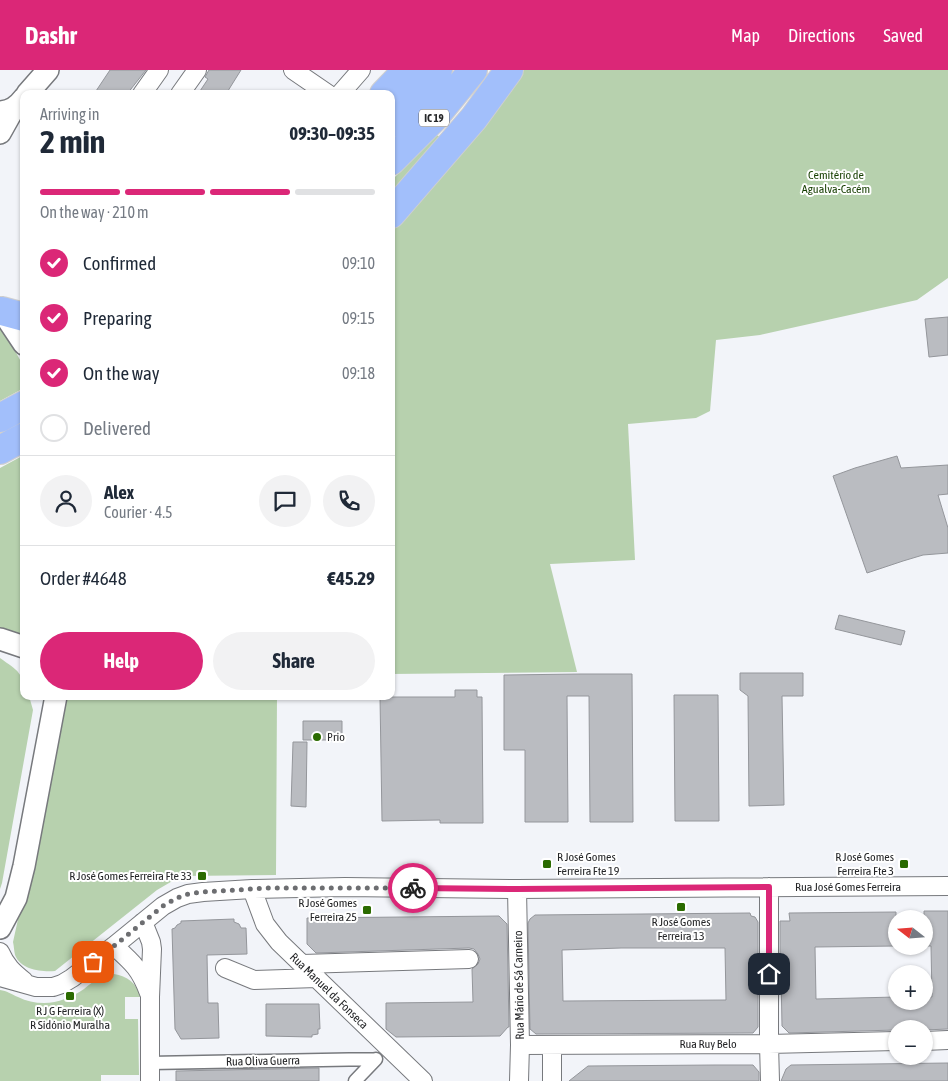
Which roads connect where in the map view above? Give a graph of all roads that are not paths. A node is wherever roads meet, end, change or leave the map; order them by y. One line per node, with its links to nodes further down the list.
1 (22, 70): 11 (street)
2 (48, 70): 12 (street)
3 (159, 70): 13 (street)
4 (197, 70): 14 (street)
5 (293, 70): 15 (street)
6 (361, 70): 16 (street)
7 (407, 70): 17 (highway)
8 (438, 70): 19 (highway, IC 19)
9 (473, 70): 21 (highway, IC 19)
10 (509, 70): 22 (highway)
11 (26, 90)
12 (29, 90)
13 (145, 90)
14 (183, 90)
15 (322, 90)
16 (344, 90)
17 (388, 90)
18 (18, 101): 20 (street)
19 (395, 119)
20 (0, 133)
21 (395, 157)
22 (395, 209)
23 (20, 407): 24 (highway)
24 (0, 418)
25 (20, 439): 26 (highway)
26 (0, 450)
27 (42, 700): 34 (street)
28 (55, 700): 34 (street)
29 (948, 886): 30 (street, Rua José Gomes Ferreira)
30 (769, 887): 32 (street, Rua José Gomes Ferreira); 47 (street)
31 (252, 889): 32 (street, Rua José Gomes Ferreira); 33 (street, Rua José Gomes Ferreira); 38 (street, Rua Manuel da Fonseca)
32 (517, 889): 48 (street, Rua Mário de Sá Carneiro)
33 (144, 922): 35 (street, Rua José Gomes Ferreira); 43 (street)
34 (0, 927)
35 (114, 946): 42 (street, Rua José Gomes Ferreira); 43 (street)
36 (0, 952): 42 (street)
37 (468, 958): 38 (street)
38 (302, 964): 41 (street, Rua Manuel da Fonseca)
39 (225, 968): 41 (street)
40 (0, 977): 42 (street, Rua José Gomes Ferreira)
41 (316, 978): 53 (street, Rua Manuel da Fonseca)
42 (28, 984)
43 (150, 997): 50 (street)
44 (948, 1040): 46 (street)
45 (888, 1041): 47 (street, Rua Ruy Belo)
46 (933, 1041)
47 (769, 1044): 49 (street, Rua Ruy Belo); 56 (street)
48 (520, 1045): 49 (street, Rua Ruy Belo); 54 (street, Rua Mário de Sá Carneiro)
49 (552, 1045): 55 (street)
50 (150, 1063): 51 (street); 52 (street, Rua Oliva Guerra)
51 (150, 1081)
52 (355, 1081)
53 (423, 1081)
54 (519, 1081)
55 (552, 1081)
56 (770, 1081)

